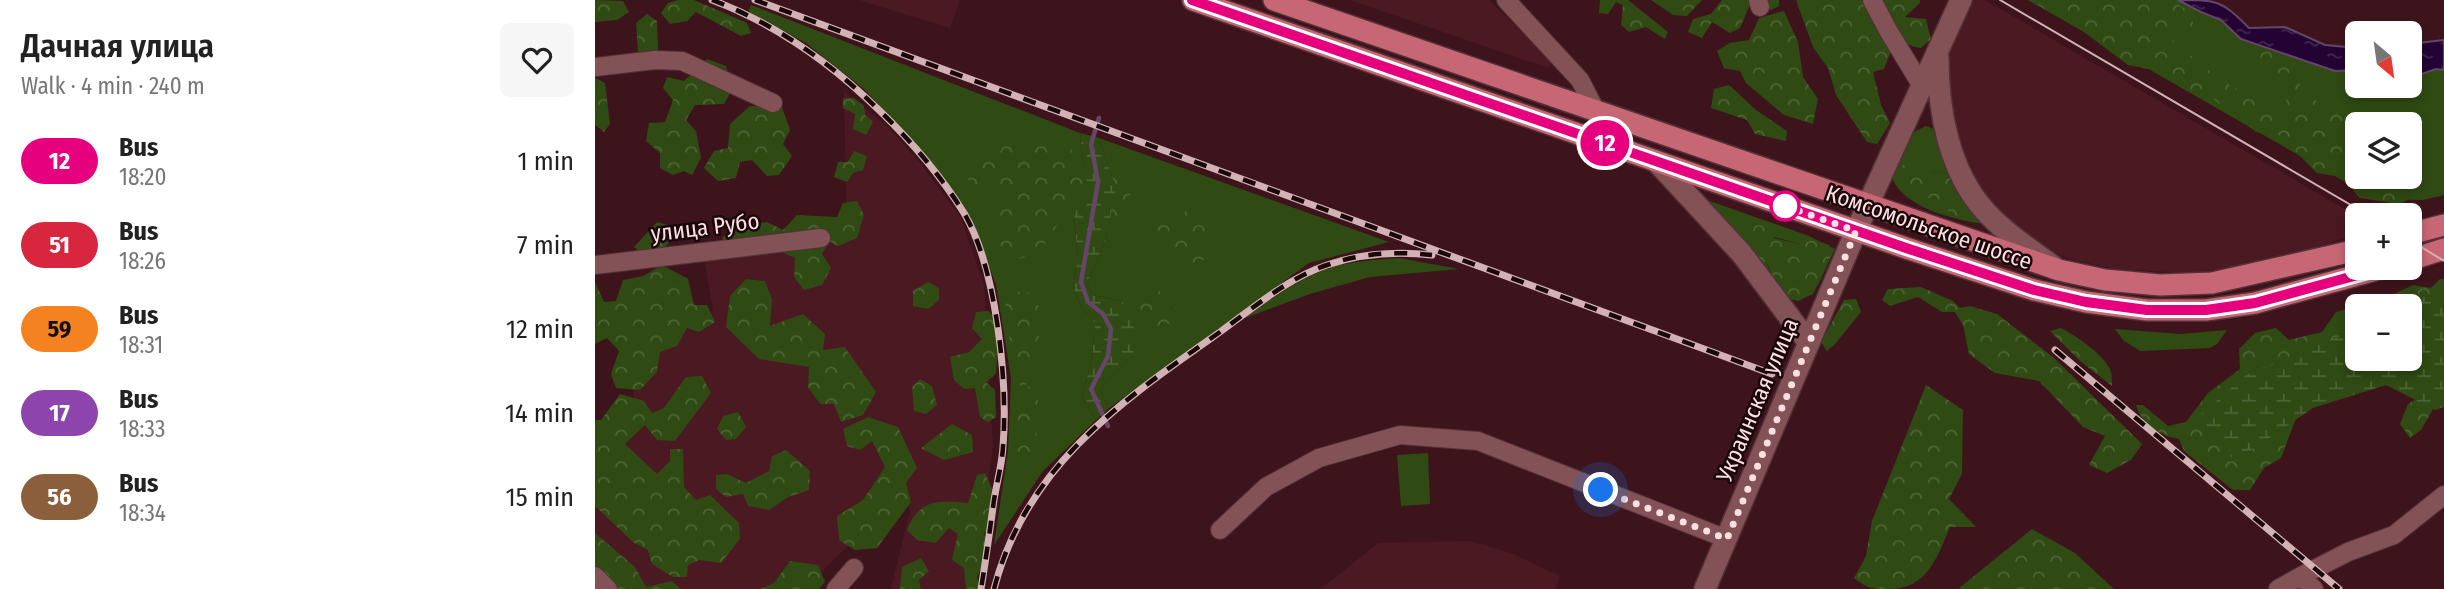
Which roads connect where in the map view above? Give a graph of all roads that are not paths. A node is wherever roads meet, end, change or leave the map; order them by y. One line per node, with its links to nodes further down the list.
1 (1192, 0): 13 (main road, Комсомольское шоссе)
2 (1274, 0): 10 (main road, Комсомольское шоссе)
3 (1506, 0): 10 (street)
4 (1872, 0): 8 (street)
5 (1961, 0): 6 (street, Украинская улица)
6 (1938, 49): 8 (street, Украинская улица); 12 (street)
7 (595, 67): 9 (street)
8 (1922, 86): 11 (street, Украинская улица); 12 (street)
9 (773, 103)
10 (1597, 113): 14 (main road, Комсомольское шоссе)
11 (1908, 116): 12 (street); 14 (street, Украинская улица)
12 (1943, 119): 23 (street)
13 (1656, 160): 16 (main road, Комсомольское шоссе); 25 (street)
14 (1867, 205): 16 (street, Украинская улица); 23 (main road, Комсомольское шоссе)
15 (2444, 225): 17 (main road)
16 (1856, 231): 24 (main road, Комсомольское шоссе); 25 (street, Украинская улица)
17 (2422, 231)
18 (821, 238): 22 (street, улица Рубо)
19 (2444, 249): 21 (main road)
20 (2345, 254): 23 (main road, Комсомольское шоссе)
21 (2422, 256)
22 (595, 265)
23 (2059, 270)
24 (2345, 278)
25 (1809, 343): 28 (street, Украинская улица)
26 (2444, 495): 31 (street)
27 (1220, 530): 28 (street)
28 (1727, 539): 34 (street, Украинская улица)
29 (854, 568): 33 (street)
30 (595, 576): 32 (street)
31 (2308, 583): 35 (street)
32 (608, 589)
33 (836, 589)
34 (1705, 589)
35 (2279, 589)

